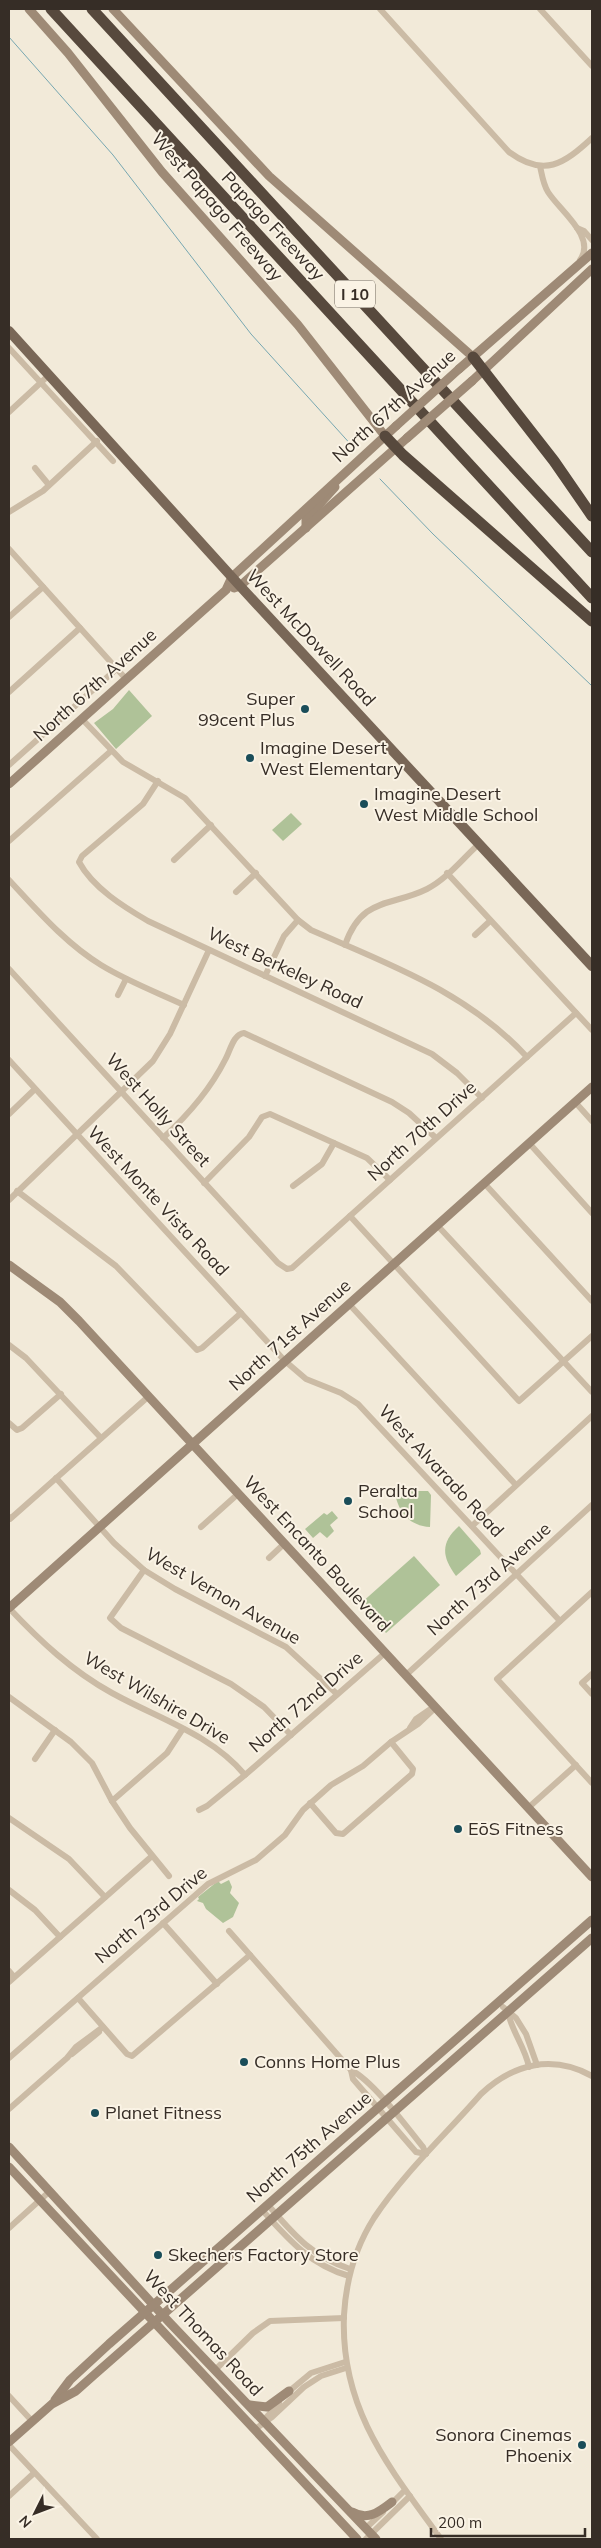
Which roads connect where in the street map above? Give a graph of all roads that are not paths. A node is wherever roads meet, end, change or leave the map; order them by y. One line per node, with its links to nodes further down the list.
1 (29, 9): 22 (main road, West Papago Freeway)
2 (51, 9): 39 (highway, Papago Freeway / I 10)
3 (92, 9): 34 (highway, Papago Freeway / I 10)
4 (113, 9): 17 (main road)
5 (380, 9): 9 (street)
6 (540, 9): 7 (street)
7 (592, 66)
8 (592, 138): 9 (street)
9 (540, 166): 10 (street)
10 (577, 228): 11 (street); 14 (street)
11 (592, 240)
12 (592, 253): 14 (main road, North 67th Avenue)
13 (592, 268): 18 (main road, North 67th Avenue)
14 (570, 272): 17 (main road, North 67th Avenue)
15 (9, 331): 19 (main road, West McDowell Road)
16 (9, 348): 20 (street)
17 (473, 358): 18 (highway); 22 (main road, North 67th Avenue, bridge)
18 (484, 370): 25 (main road, North 67th Avenue, bridge); 31 (highway)
19 (49, 375): 20 (street); 23 (main road, West McDowell Road)
20 (40, 383): 21 (street); 24 (street)
21 (9, 412)
22 (382, 432): 25 (highway); 28 (main road, North 67th Avenue)
23 (104, 435): 24 (street); 35 (main road, West McDowell Road)
24 (95, 443): 26 (street); 29 (street)
25 (396, 448): 32 (main road, North 67th Avenue); 41 (highway)
26 (112, 461)
27 (35, 468): 29 (street)
28 (345, 472): 32 (main road); 35 (main road, North 67th Avenue)
29 (49, 485): 30 (street)
30 (9, 512)
31 (592, 516)
32 (306, 528): 36 (main road, North 67th Avenue)
33 (9, 548): 37 (street)
34 (592, 552)
35 (232, 577): 36 (main road, West McDowell Road); 38 (main road, North 67th Avenue)
36 (240, 586): 38 (main road, North 67th Avenue); 54 (main road, West McDowell Road)
37 (43, 587): 40 (street); 42 (street)
38 (226, 590): 45 (main road, North 67th Avenue)
39 (592, 598)
40 (9, 617)
41 (592, 621)
42 (80, 628): 44 (street); 46 (street)
43 (132, 655): 44 (street, North 67th Avenue)
44 (117, 669): 45 (street); 49 (street, North 67th Avenue)
45 (126, 679): 47 (main road, North 67th Avenue)
46 (9, 692)
47 (82, 718): 48 (street); 51 (main road, North 67th Avenue)
48 (111, 751): 50 (street); 53 (street)
49 (9, 766)
50 (158, 781): 52 (street); 64 (street, West Berkeley Road)
51 (9, 784)
52 (211, 825): 55 (street); 56 (street)
53 (9, 840)
54 (480, 844): 57 (street); 65 (main road, West McDowell Road)
55 (174, 860)
56 (256, 873): 59 (street); 60 (street)
57 (447, 873): 61 (street); 63 (street)
58 (9, 880): 68 (street)
59 (236, 892)
60 (298, 920): 63 (street); 67 (street)
61 (490, 921): 62 (street); 71 (street)
62 (475, 935)
63 (345, 945): 73 (street)
64 (209, 950): 67 (street, West Berkeley Road); 70 (street)
65 (592, 966)
66 (9, 969): 77 (street, West Holly Street)
67 (265, 976): 78 (street, West Berkeley Road)
68 (126, 979): 69 (street); 70 (street)
69 (118, 994)
70 (184, 1005): 77 (street)
71 (576, 1013): 72 (street); 73 (street, North 70th Drive)
72 (592, 1030)
73 (527, 1057): 78 (street, North 70th Drive)
74 (9, 1060): 76 (street, West Monte Vista Road)
75 (592, 1086): 79 (main road, North 71st Avenue)
76 (35, 1089): 80 (street); 82 (street, West Monte Vista Road)
77 (122, 1092): 82 (street); 83 (street, West Holly Street)
78 (482, 1098): 84 (street, North 70th Drive)
79 (575, 1102): 81 (street); 86 (main road, North 71st Avenue)
80 (9, 1114)
81 (592, 1121)
82 (76, 1134): 91 (street); 101 (street, West Monte Vista Road)
83 (163, 1138): 84 (street); 88 (street, West Holly Street)
84 (436, 1138): 87 (street, North 70th Drive)
85 (334, 1143): 87 (street); 88 (street); 90 (street)
86 (529, 1143): 89 (main road, North 71st Avenue); 93 (street)
87 (390, 1180): 94 (street, North 70th Drive)
88 (204, 1183): 98 (street, West Holly Street)
89 (484, 1183): 95 (main road, North 71st Avenue); 99 (street)
90 (293, 1186)
91 (17, 1192): 92 (street); 101 (street)
92 (9, 1200)
93 (592, 1212)
94 (350, 1216): 96 (street); 98 (street, North 70th Drive)
95 (438, 1225): 96 (main road, North 71st Avenue); 105 (street)
96 (394, 1264): 100 (main road, North 71st Avenue); 105 (street)
97 (9, 1265): 108 (main road, West Encanto Boulevard)
98 (287, 1269)
99 (592, 1301)
100 (349, 1304): 104 (main road, North 71st Avenue); 114 (street)
101 (242, 1313): 104 (street, West Monte Vista Road)
102 (592, 1336): 105 (street)
103 (9, 1345): 107 (street)
104 (285, 1361): 112 (main road, North 71st Avenue); 118 (street, West Alvarado Road)
105 (564, 1361): 106 (street)
106 (592, 1392)
107 (61, 1394): 110 (street); 111 (street)
108 (149, 1396): 111 (street); 112 (main road, West Encanto Boulevard)
109 (592, 1416): 114 (street)
110 (9, 1423)
111 (101, 1438): 113 (street)
112 (193, 1443): 115 (main road, West Encanto Boulevard); 119 (main road, North 71st Avenue)
113 (56, 1478): 117 (street); 119 (street, West Vernon Avenue)
114 (516, 1486): 118 (street)
115 (239, 1493): 120 (street); 121 (main road, West Encanto Boulevard)
116 (592, 1505): 124 (street, North 73rd Avenue)
117 (10, 1518)
118 (472, 1526): 124 (street, West Alvarado Road)
119 (99, 1527): 123 (street, West Vernon Avenue); 126 (main road, North 71st Avenue)
120 (201, 1528)
121 (285, 1543): 122 (street); 128 (main road, West Encanto Boulevard)
122 (269, 1558)
123 (144, 1570): 131 (street, West Vernon Avenue); 137 (street)
124 (516, 1574): 127 (street, West Alvarado Road); 130 (street, North 73rd Avenue)
125 (592, 1592): 127 (street)
126 (9, 1608): 136 (street, West Wilshire Drive)
127 (560, 1621): 140 (street)
128 (386, 1652): 130 (main road, West Encanto Boulevard); 131 (street, North 72nd Drive)
129 (592, 1674): 132 (street)
130 (406, 1675): 134 (main road, West Encanto Boulevard)
131 (337, 1694): 137 (street, North 72nd Drive)
132 (592, 1694)
133 (9, 1696): 135 (street)
134 (436, 1707): 138 (street, North 73rd Drive); 145 (main road, West Encanto Boulevard)
135 (55, 1730): 139 (street); 143 (street)
136 (182, 1730): 141 (street, West Wilshire Drive); 143 (street)
137 (290, 1735): 141 (street, North 72nd Drive)
138 (391, 1742): 144 (street, North 73rd Drive); 144 (street)
139 (35, 1759)
140 (576, 1765): 142 (street); 145 (street)
141 (245, 1775): 146 (street, North 72nd Drive)
142 (592, 1782)
143 (112, 1801): 148 (street)
144 (310, 1803): 154 (street, North 73rd Drive)
145 (528, 1808): 150 (main road, West Encanto Boulevard)
146 (199, 1810)
147 (9, 1818): 152 (street)
148 (152, 1856): 149 (street); 152 (street)
149 (169, 1876)
150 (592, 1877)
151 (9, 1890): 156 (street)
152 (105, 1897): 156 (street)
153 (592, 1920): 169 (main road, North 75th Avenue)
154 (163, 1923): 161 (street); 162 (street, North 73rd Drive)
155 (229, 1931): 158 (street)
156 (60, 1937): 160 (street)
157 (592, 1938): 163 (main road, North 75th Avenue)
158 (250, 1955): 161 (street); 169 (street)
159 (9, 1972): 160 (street)
160 (11, 1979)
161 (217, 1984): 164 (street)
162 (78, 1998): 164 (street); 165 (street, North 73rd Drive)
163 (506, 2010): 166 (street); 167 (street); 171 (main road, North 75th Avenue)
164 (103, 2026): 170 (street)
165 (9, 2058)
166 (537, 2065): 167 (street); 168 (street)
167 (529, 2067): 173 (street)
168 (592, 2076)
169 (381, 2105): 171 (street); 177 (main road, North 75th Avenue)
170 (9, 2109)
171 (390, 2116): 173 (street); 178 (main road, North 75th Avenue)
172 (9, 2147): 175 (main road, West Thomas Road)
173 (424, 2156): 180 (street)
174 (9, 2167): 176 (main road, West Thomas Road)
175 (50, 2191): 176 (street); 181 (main road, West Thomas Road)
176 (40, 2200): 179 (street); 182 (main road, West Thomas Road)
177 (265, 2207): 178 (street); 181 (main road, North 75th Avenue)
178 (274, 2218): 180 (street); 183 (main road, North 75th Avenue)
179 (9, 2228)
180 (349, 2273): 184 (street)
181 (154, 2305): 182 (main road, North 75th Avenue); 183 (main road, West Thomas Road)
182 (144, 2313): 185 (main road, West Thomas Road); 190 (main road, North 75th Avenue)
183 (163, 2315): 185 (main road, North 75th Avenue); 187 (main road, West Thomas Road)
184 (344, 2318): 186 (street); 187 (street)
185 (154, 2323): 190 (main road, North 75th Avenue); 194 (main road, West Thomas Road)
186 (346, 2365): 188 (street); 193 (street); 197 (street)
187 (215, 2370): 191 (main road, West Thomas Road)
188 (289, 2391): 191 (main road); 193 (street)
189 (9, 2396): 192 (street)
190 (52, 2404): 192 (main road, North 75th Avenue)
191 (248, 2404): 193 (main road, West Thomas Road)
192 (32, 2421): 195 (main road, North 75th Avenue)
193 (264, 2421): 194 (street); 201 (main road, West Thomas Road)
194 (254, 2430): 202 (main road, West Thomas Road)
195 (9, 2444): 196 (street)
196 (34, 2473): 198 (street); 203 (street)
197 (405, 2490): 199 (street); 200 (street)
198 (9, 2496)
199 (410, 2496): 202 (street); 204 (street)
200 (392, 2502): 201 (main road); 202 (street)
201 (348, 2510): 202 (main road, West Thomas Road)
202 (365, 2536)
203 (97, 2539)
204 (441, 2539)

